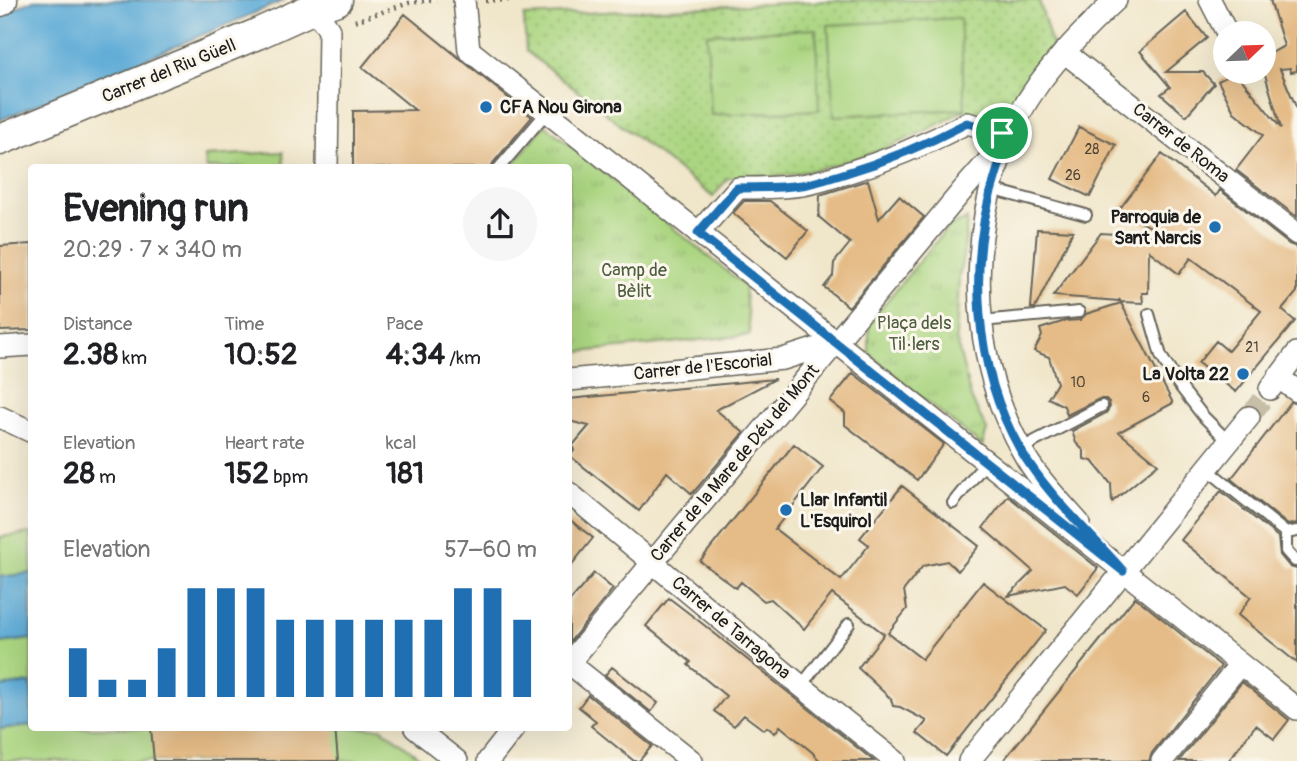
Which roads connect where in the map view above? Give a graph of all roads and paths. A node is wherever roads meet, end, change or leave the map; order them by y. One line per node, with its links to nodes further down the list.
1 (464, 0): 7 (street)
2 (1116, 0): 6 (street)
3 (1210, 0): 5 (street)
4 (326, 4): 9 (street, Carrer del Riu Güell); 10 (street)
5 (1221, 21)
6 (1064, 52): 8 (street); 15 (street, Carrer de Roma)
7 (547, 112): 11 (lane); 14 (street)
8 (1011, 135): 12 (street); 14 (street); 19 (street, Carrer de la Mare de Déu del Mont)
9 (0, 141)
10 (327, 164)
11 (502, 164)
12 (991, 189): 13 (lane); 18 (street)
13 (1086, 215)
14 (698, 233): 19 (street)
15 (1297, 234)
16 (1079, 312): 18 (lane)
17 (1149, 314): 29 (lane)
18 (981, 321): 30 (street)
19 (836, 342): 23 (street, Carrer de l'Escorial); 31 (street); 37 (street, Carrer de la Mare de Déu del Mont)
20 (28, 345): 21 (street)
21 (0, 347)
22 (1297, 353): 24 (street)
23 (572, 380)
24 (1297, 391)
25 (1102, 406): 30 (lane)
26 (0, 417): 28 (street)
27 (1249, 417): 29 (street)
28 (28, 430)
29 (1229, 442): 32 (street)
30 (1020, 449): 38 (street)
31 (986, 461): 34 (lane); 38 (street)
32 (1207, 469): 35 (lane); 38 (street)
33 (572, 496): 37 (street, Carrer de Tarragona)
34 (953, 503)
35 (1292, 532): 36 (lane)
36 (1295, 561)
37 (653, 563): 40 (street, Carrer de la Mare de Déu del Mont); 43 (street, Carrer de Tarragona)
38 (1123, 571): 41 (street); 51 (street)
39 (849, 624): 43 (lane)
40 (572, 659)
41 (1240, 664): 44 (street); 52 (street)
42 (572, 665): 49 (street)
43 (801, 686): 50 (street, Carrer de Tarragona)
44 (1297, 709)
45 (419, 731): 47 (street)
46 (512, 731): 48 (street)
47 (457, 761)
48 (488, 761)
49 (692, 761)
50 (895, 761)
51 (969, 761)
52 (1162, 761)

